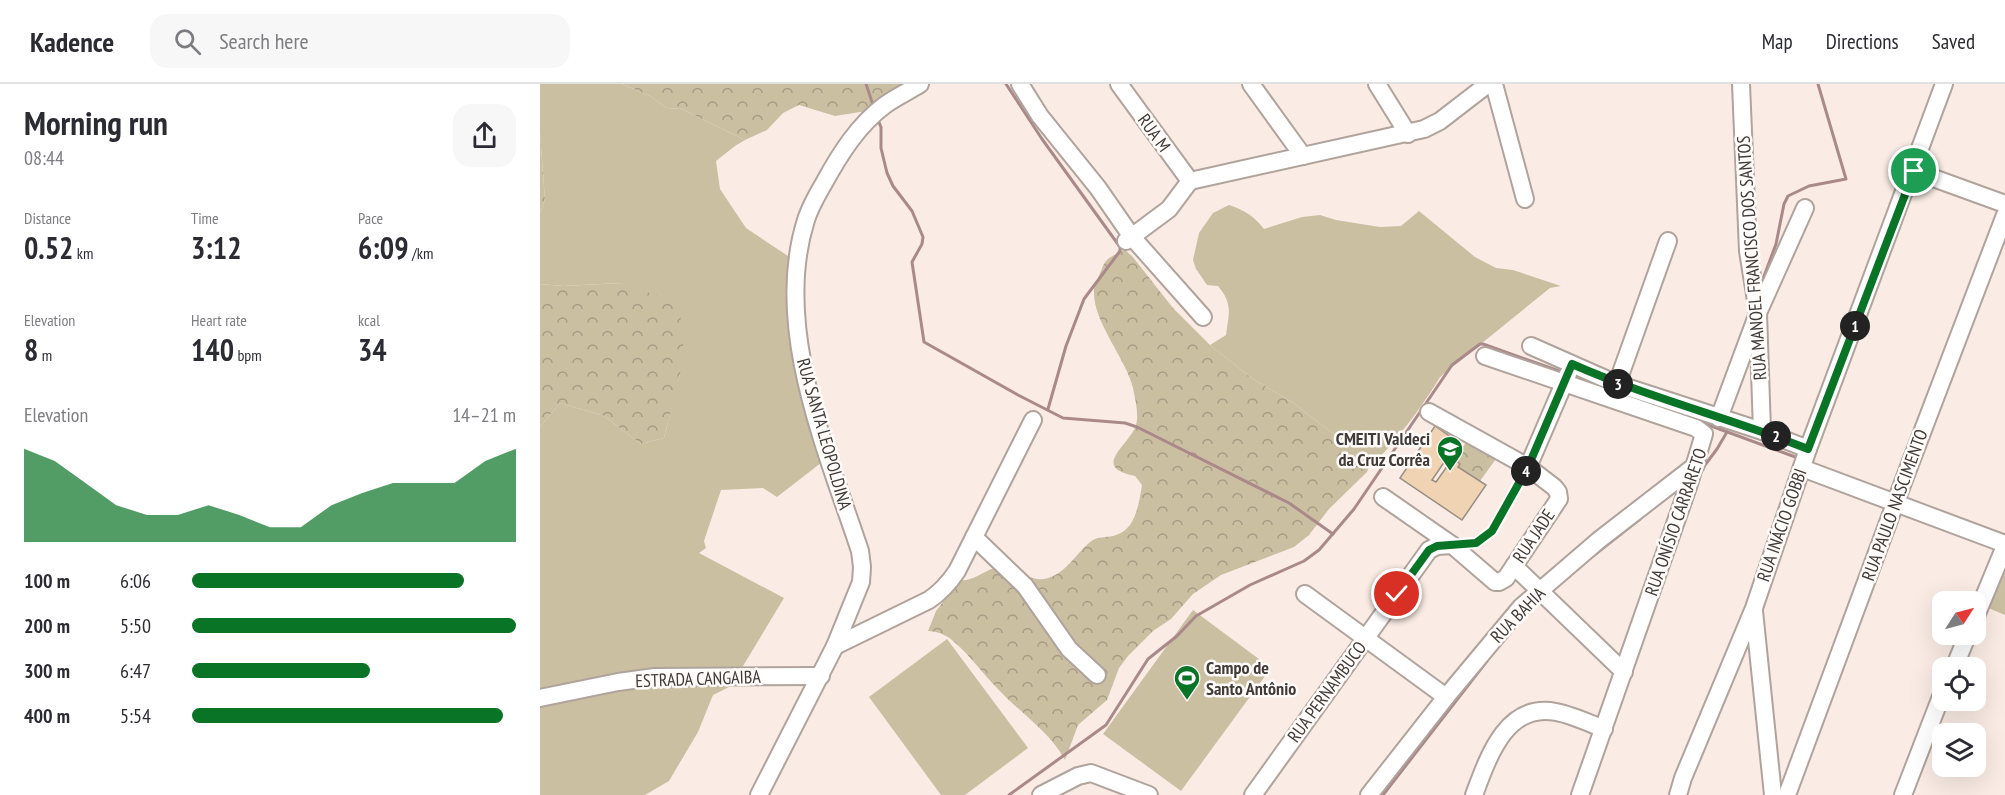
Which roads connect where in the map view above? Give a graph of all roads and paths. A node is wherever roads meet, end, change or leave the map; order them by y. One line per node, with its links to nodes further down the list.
1 (920, 84): 45 (street, RUA SANTA LEOPOLDINA)
2 (1020, 84): 18 (street)
3 (1119, 84): 13 (street, RUA M)
4 (1251, 84): 11 (street)
5 (1377, 84): 10 (street)
6 (1488, 84): 10 (street)
7 (1494, 84): 14 (street)
8 (1741, 84): 20 (street, RUA MANOEL FRANCISCO DOS SANTOS)
9 (1944, 84): 12 (street, RUA INÁCIO GOBBI)
10 (1408, 134): 11 (street)
11 (1303, 156): 13 (street)
12 (1914, 171): 15 (street); 30 (street, RUA INÁCIO GOBBI)
13 (1190, 181): 18 (street)
14 (1525, 199)
15 (2005, 204)
16 (1804, 208): 20 (street)
17 (2005, 215): 35 (street, RUA PAULO NASCIMENTO)
18 (1129, 239): 21 (street)
19 (1668, 241): 25 (street)
20 (1758, 309): 27 (street); 29 (street, RUA MANOEL FRANCISCO DOS SANTOS)
21 (1203, 317)
22 (1532, 346): 24 (street)
23 (1485, 356): 24 (street, RUA ONÍSIO CARRARETO)
24 (1568, 375): 25 (street); 31 (street, RUA ONÍSIO CARRARETO); 32 (street)
25 (1617, 384): 27 (street)
26 (1429, 412): 32 (street, RUA JADE)
27 (1713, 416): 29 (street)
28 (1033, 420): 36 (street)
29 (1762, 431): 30 (street)
30 (1808, 449): 33 (street, RUA INÁCIO GOBBI)
31 (1695, 466): 40 (street, RUA BAHIA); 46 (street, RUA ONÍSIO CARRARETO)
32 (1528, 467): 37 (path); 39 (street, RUA JADE)
33 (1802, 468): 35 (street); 43 (street, RUA INÁCIO GOBBI)
34 (1383, 497): 37 (street, RUA JADE)
35 (1896, 503): 38 (street); 62 (street, RUA PAULO NASCIMENTO)
36 (974, 537): 45 (street); 47 (street)
37 (1452, 545): 39 (street, RUA JADE); 44 (street, RUA PERNAMBUCO)
38 (2005, 545): 41 (street)
39 (1514, 566): 40 (street)
40 (1539, 591): 46 (street); 49 (street, RUA BAHIA)
41 (1986, 592)
42 (1305, 594): 44 (street)
43 (1754, 608): 60 (street, RUA INÁCIO GOBBI); 61 (street)
44 (1365, 638): 49 (street); 56 (street, RUA PERNAMBUCO)
45 (835, 646): 48 (street, RUA SANTA LEOPOLDINA)
46 (1624, 672): 52 (street, RUA ONÍSIO CARRARETO)
47 (1097, 675)
48 (821, 676): 50 (street, ESTRADA CANGAIBA); 54 (street, RUA SANTA LEOPOLDINA)
49 (1446, 697): 57 (street, RUA BAHIA)
50 (540, 698)
51 (1935, 711): 63 (street)
52 (1604, 729): 58 (street); 59 (street, RUA ONÍSIO CARRARETO)
53 (1140, 794): 55 (street)
54 (759, 795)
55 (1041, 795)
56 (1253, 795)
57 (1369, 795)
58 (1474, 795)
59 (1580, 795)
60 (1678, 795)
61 (1773, 795)
62 (1787, 795)
63 (1903, 795)

